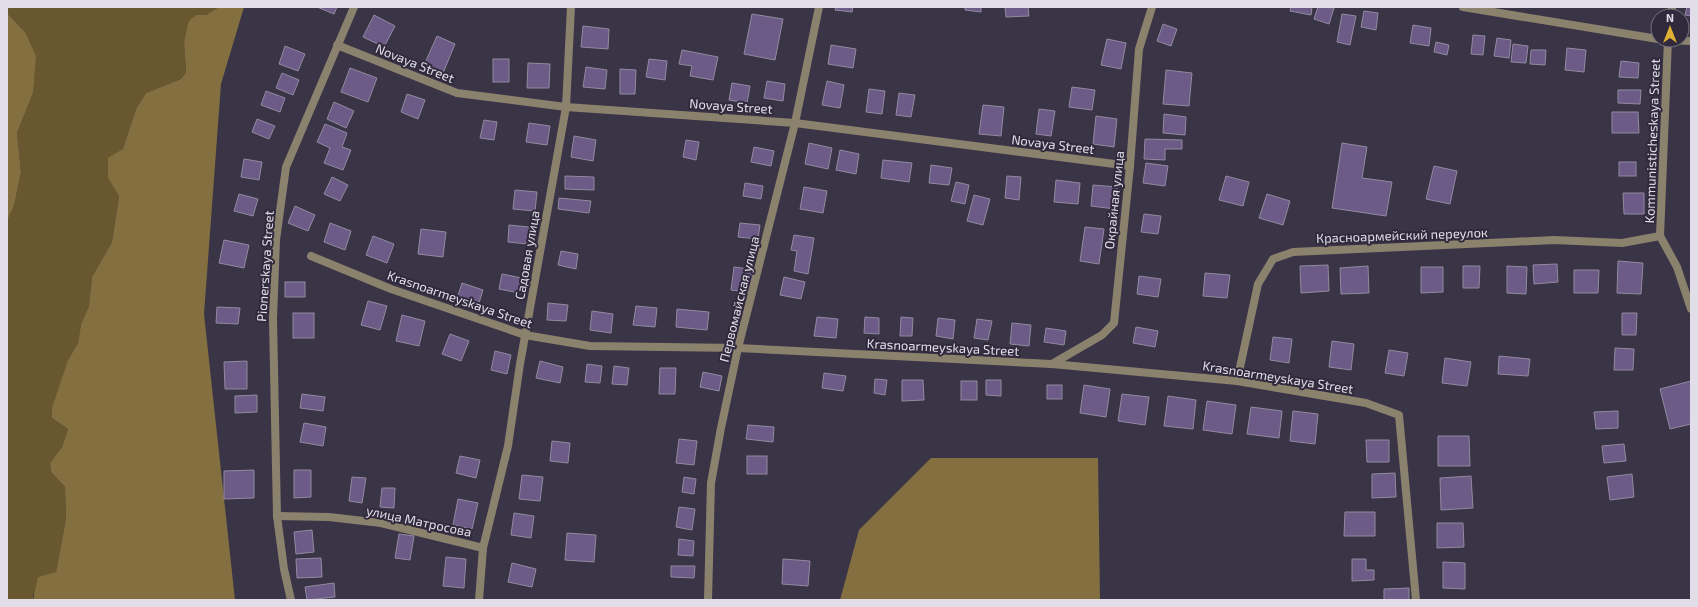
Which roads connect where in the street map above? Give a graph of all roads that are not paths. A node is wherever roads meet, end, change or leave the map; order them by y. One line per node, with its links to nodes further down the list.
1 (354, 7): 7 (street, Pionerskaya Street)
2 (571, 7): 9 (street, Садовая улица)
3 (819, 7): 10 (street, Первомайская улица)
4 (1152, 7): 11 (street, Окрайная улица)
5 (1463, 7): 6 (street)
6 (1650, 38)
7 (337, 45): 9 (street, Novaya Street); 19 (street, Pionerskaya Street)
8 (1667, 48): 12 (street, Kommunisticheskaya Street)
9 (566, 107): 10 (street, Novaya Street); 15 (street, Садовая улица)
10 (795, 123): 11 (street, Novaya Street); 16 (street, Первомайская улица)
11 (1130, 166): 17 (street, Окрайная улица)
12 (1660, 236): 14 (street, Kommunisticheskaya Street); 18 (street, Красноармейский переулок)
13 (310, 256): 15 (street, Krasnoarmeyskaya Street)
14 (1691, 309)
15 (525, 335): 16 (street, Krasnoarmeyskaya Street); 20 (street, Садовая улица)
16 (738, 348): 17 (street, Krasnoarmeyskaya Street); 23 (street, Первомайская улица)
17 (1052, 364): 18 (street, Krasnoarmeyskaya Street)
18 (1237, 381): 24 (street, Krasnoarmeyskaya Street)
19 (277, 516): 20 (street, улица Матросова); 21 (street, Pionerskaya Street)
20 (483, 548): 22 (street, Садовая улица)
21 (291, 600)
22 (479, 600)
23 (708, 600)
24 (1416, 600)

